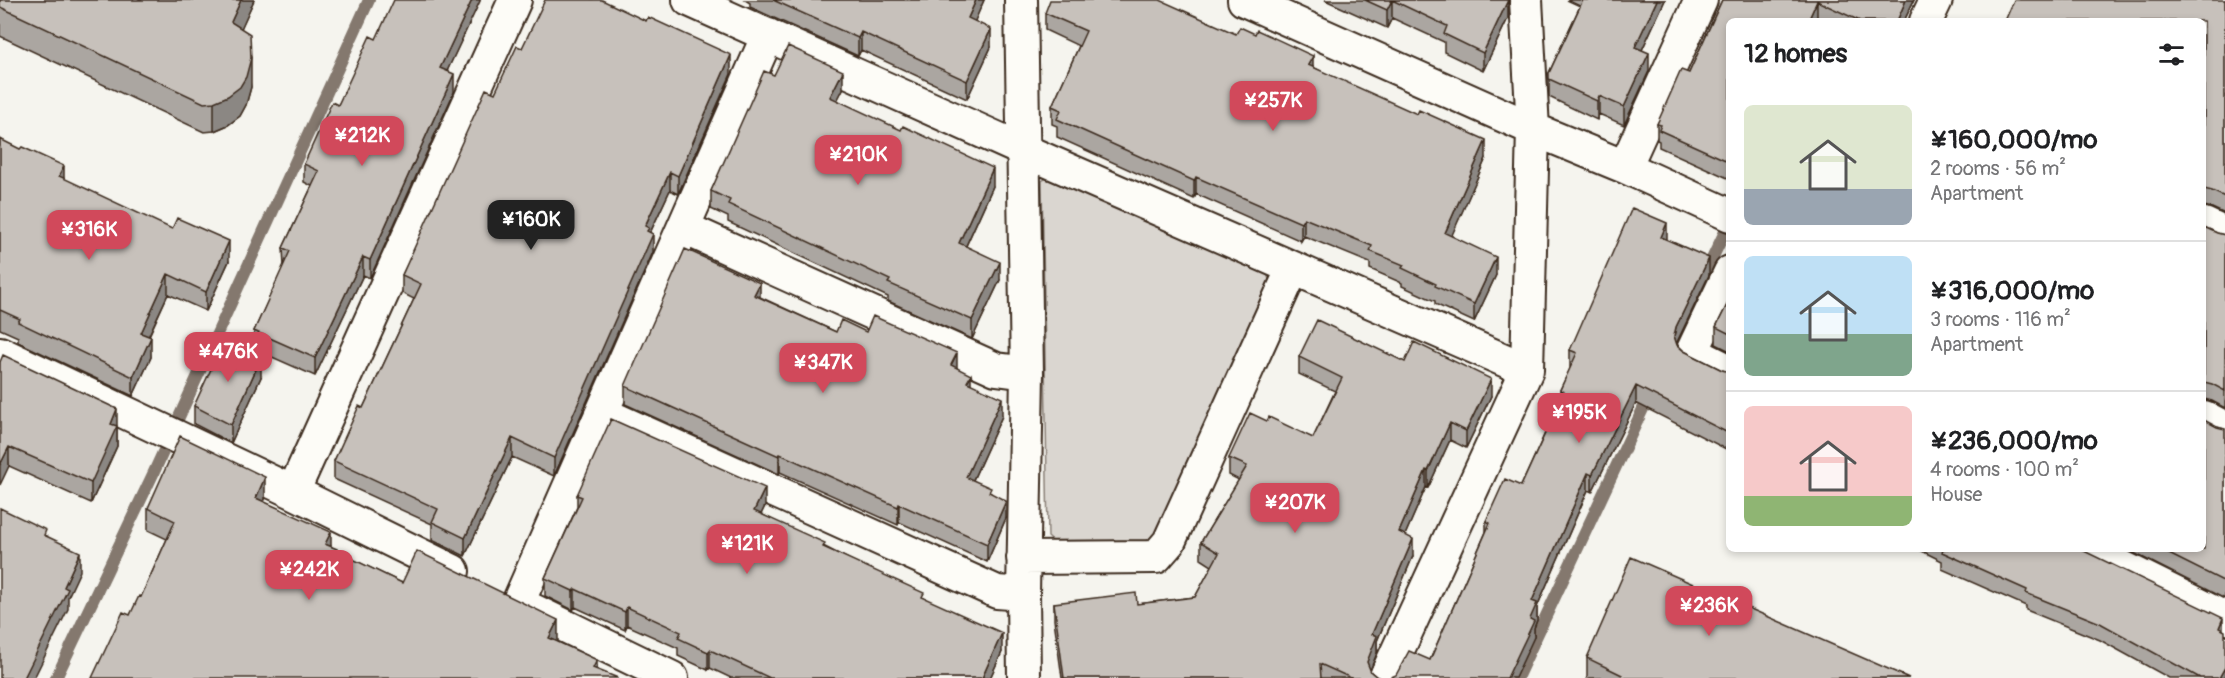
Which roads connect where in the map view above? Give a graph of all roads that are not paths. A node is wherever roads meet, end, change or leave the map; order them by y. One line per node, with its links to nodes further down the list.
1 (515, 0): 24 (street)
2 (689, 0): 9 (street)
3 (1021, 0): 11 (street)
4 (1244, 0): 10 (street)
5 (1526, 0): 10 (street)
6 (1701, 0): 12 (street)
7 (1936, 0): 8 (street)
8 (1927, 18)
9 (768, 35): 11 (street); 14 (street)
10 (1533, 129): 12 (street); 19 (street)
11 (1023, 150): 15 (street); 20 (street)
12 (1625, 167): 13 (street)
13 (1726, 213)
14 (684, 228): 20 (street); 21 (street)
15 (1293, 268): 19 (street); 26 (street)
16 (1726, 280): 18 (street)
17 (0, 353): 24 (street)
18 (1726, 368)
19 (1527, 370): 32 (street)
20 (1027, 373): 26 (street)
21 (602, 413): 27 (street); 28 (street)
22 (2206, 418): 23 (street)
23 (2225, 428)
24 (293, 492): 27 (street)
25 (2092, 552): 29 (street)
26 (1023, 558): 28 (street)
27 (497, 593): 30 (street)
28 (1023, 594): 31 (street)
29 (2225, 618)
30 (672, 678)
31 (1024, 678)
32 (1386, 678)

